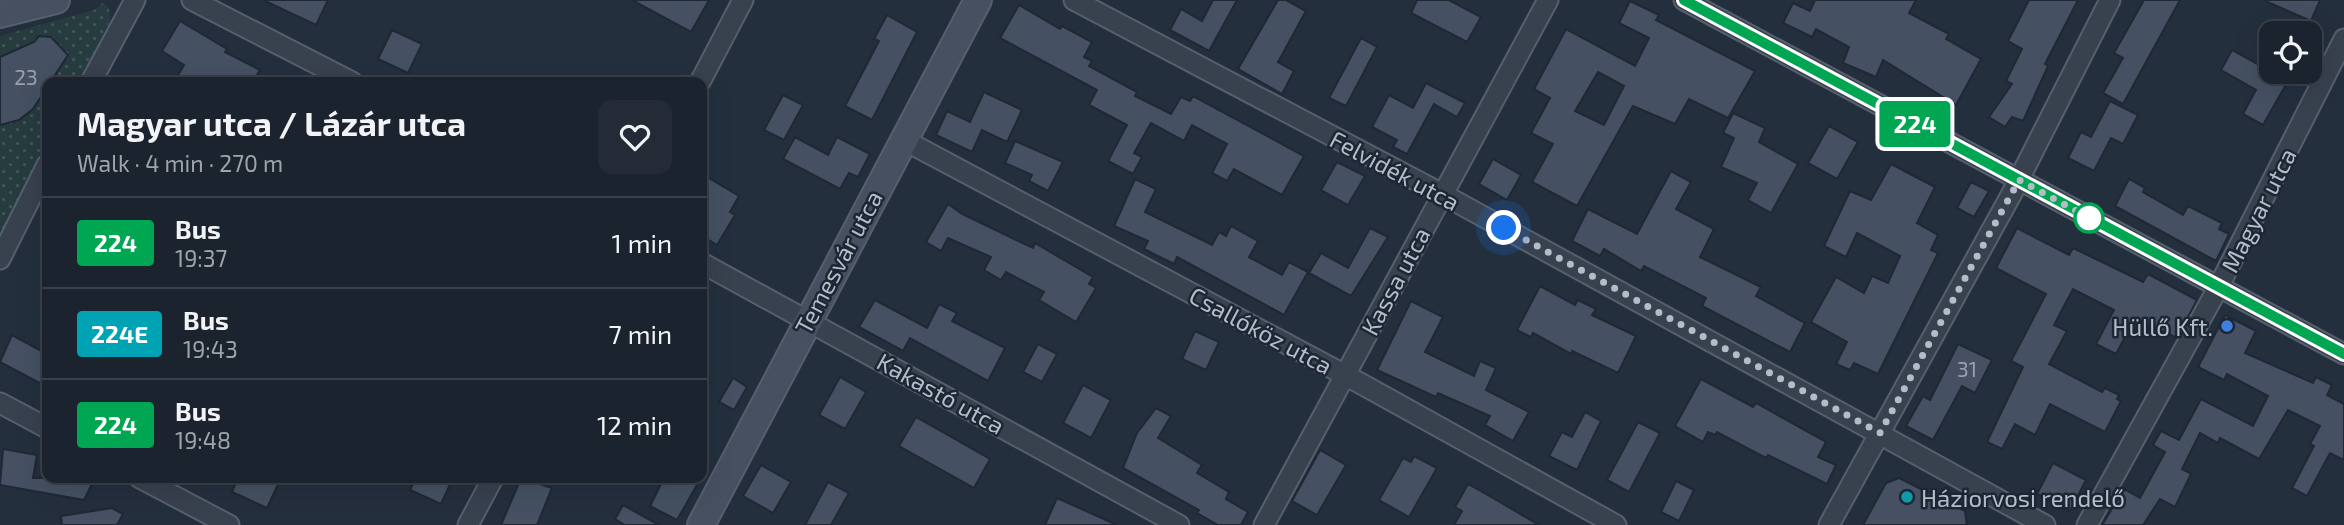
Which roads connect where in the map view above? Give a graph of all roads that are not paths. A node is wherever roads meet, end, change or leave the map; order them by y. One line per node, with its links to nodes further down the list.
1 (56, 0): 10 (street)
2 (135, 0): 12 (street)
3 (192, 0): 13 (street)
4 (743, 0): 14 (street)
5 (978, 0): 15 (street, Temesvár utca)
6 (1074, 0): 18 (street, Felvidék utca)
7 (1548, 0): 18 (street, Kassa utca)
8 (1684, 0): 17 (street)
9 (2110, 0): 17 (street)
10 (0, 15)
11 (2344, 39): 21 (street, Magyar utca)
12 (94, 77)
13 (342, 77)
14 (703, 77)
15 (904, 140): 22 (street, Temesvár utca); 24 (street, Csallóköz utca)
16 (42, 180): 19 (street)
17 (2019, 180): 21 (street); 27 (street)
18 (1442, 194): 24 (street, Kassa utca); 27 (street, Felvidék utca)
19 (0, 259)
20 (707, 266): 22 (street, Kakastó utca)
21 (2218, 288): 23 (street); 38 (street, Magyar utca)
22 (807, 319): 30 (street, Temesvár utca); 33 (street, Kakastó utca)
23 (2344, 354)
24 (1345, 375): 34 (street, Kassa utca); 35 (street, Csallóköz utca)
25 (0, 403): 26 (street)
26 (42, 425)
27 (1880, 433): 36 (street); 37 (street, Felvidék utca)
28 (149, 483): 31 (street)
29 (490, 483): 32 (street)
30 (706, 523)
31 (229, 525)
32 (468, 525)
33 (1180, 525)
34 (1264, 525)
35 (1616, 525)
36 (1829, 525)
37 (2045, 525)
38 (2087, 525)

